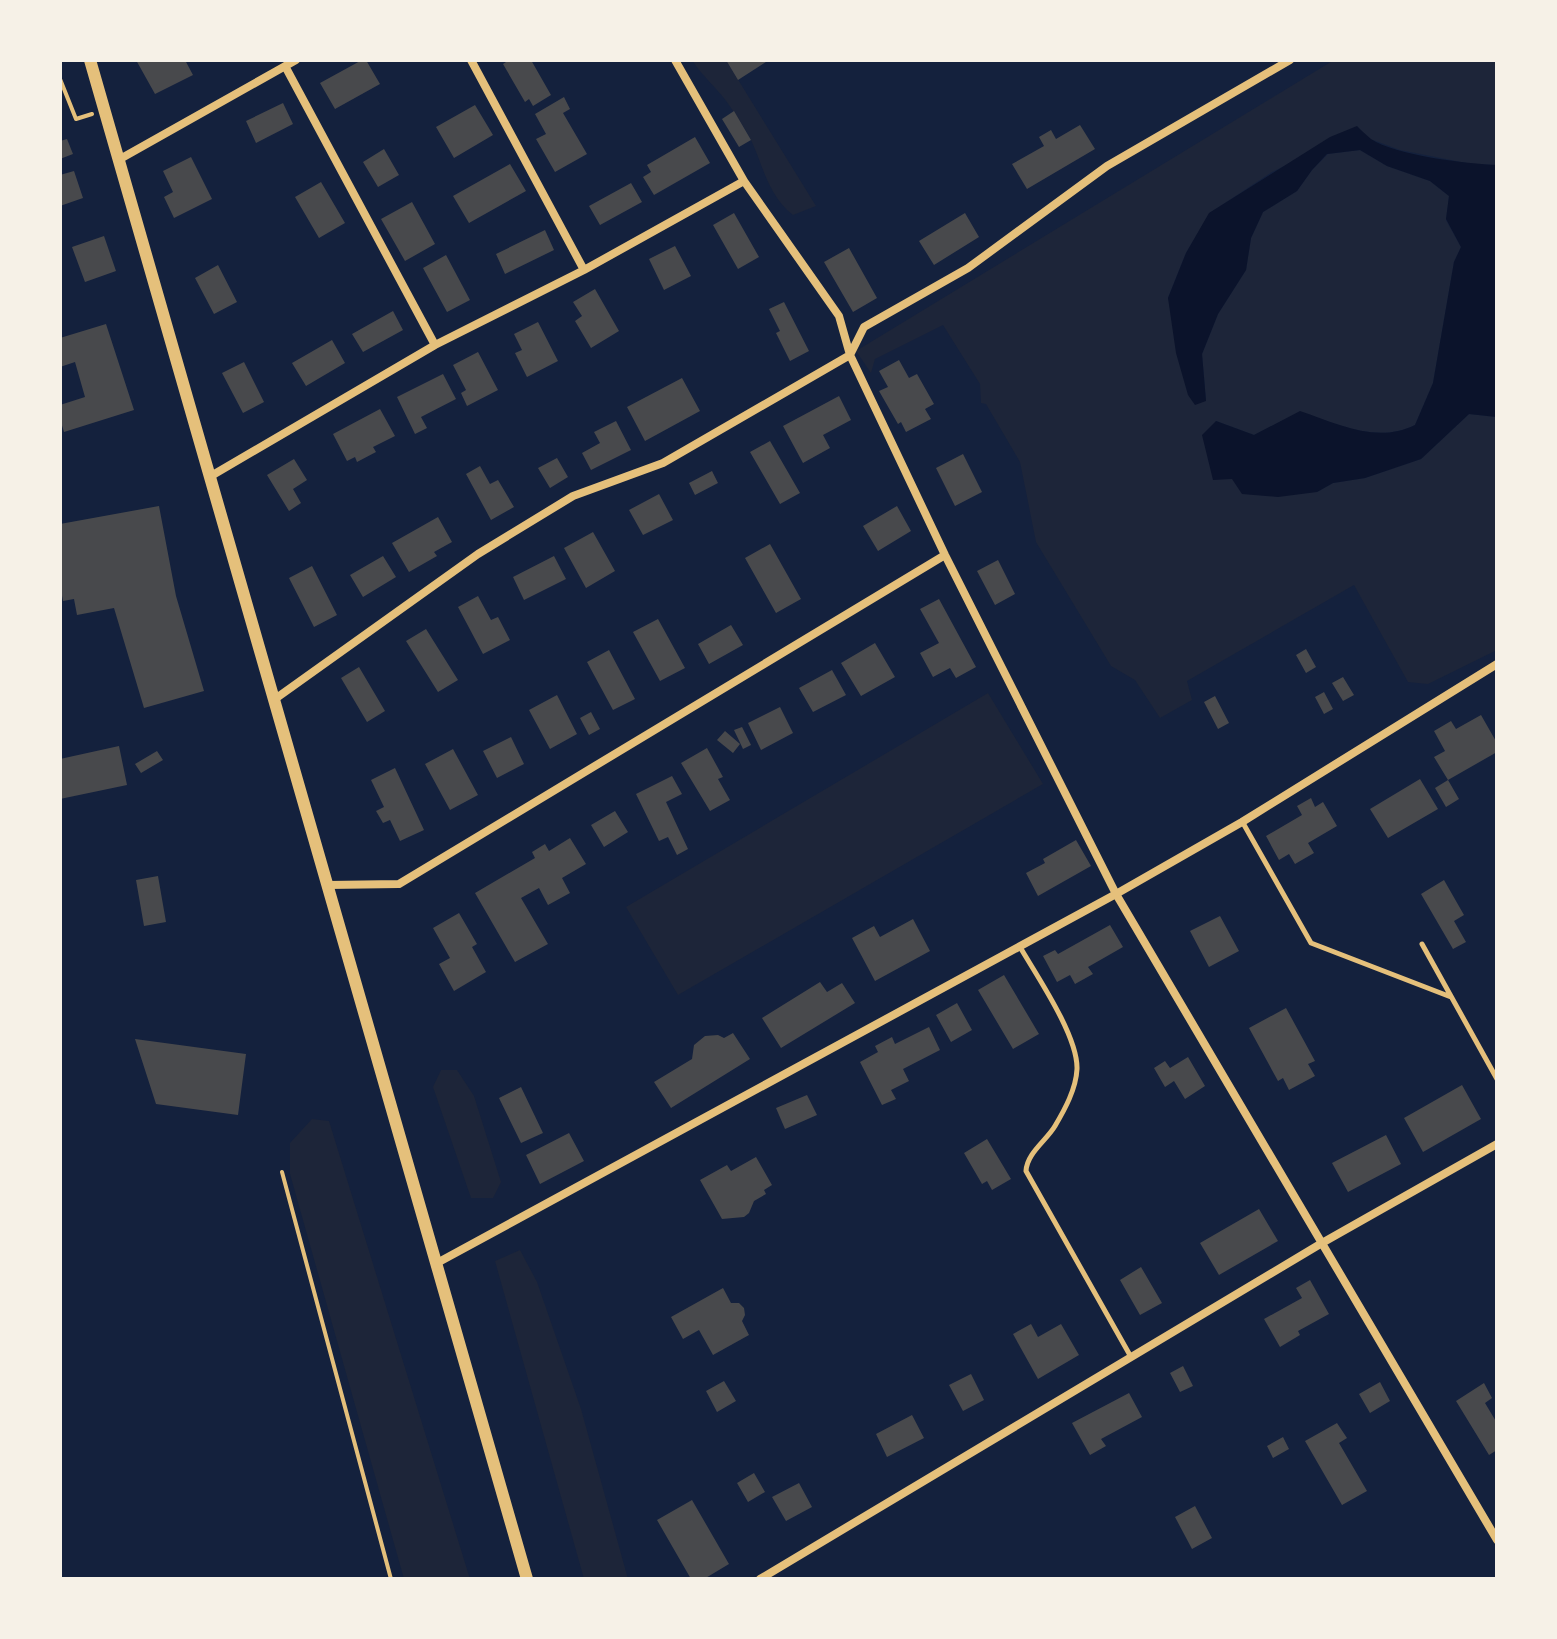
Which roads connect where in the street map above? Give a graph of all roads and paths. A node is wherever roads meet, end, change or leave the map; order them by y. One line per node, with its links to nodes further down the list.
1 (90, 60): 8 (main road)
2 (296, 60): 6 (street)
3 (471, 60): 11 (street)
4 (675, 60): 10 (street)
5 (1290, 60): 13 (street)
6 (285, 66): 9 (street); 12 (street)
7 (60, 79): 8 (path)
8 (106, 110): 9 (main road)
9 (120, 159): 14 (main road)
10 (744, 181): 11 (street); 13 (street)
11 (584, 270): 12 (street)
12 (435, 345): 14 (street)
13 (850, 355): 15 (street); 17 (street)
14 (211, 476): 17 (main road)
15 (945, 555): 19 (street); 20 (street)
16 (1497, 664): 18 (street)
17 (275, 699): 19 (main road)
18 (1242, 822): 20 (street); 23 (lane)
19 (328, 885): 28 (main road)
20 (1116, 894): 22 (street); 27 (street)
21 (1422, 944): 23 (lane)
22 (1019, 946): 28 (street); 29 (lane)
23 (1451, 997): 24 (lane)
24 (1497, 1079)
25 (1497, 1144): 27 (street)
26 (282, 1172): 31 (path)
27 (1322, 1243): 29 (street); 30 (street)
28 (437, 1263): 32 (main road)
29 (1132, 1357): 33 (street)
30 (1497, 1540)
31 (391, 1579)
32 (527, 1579)
33 (760, 1579)

